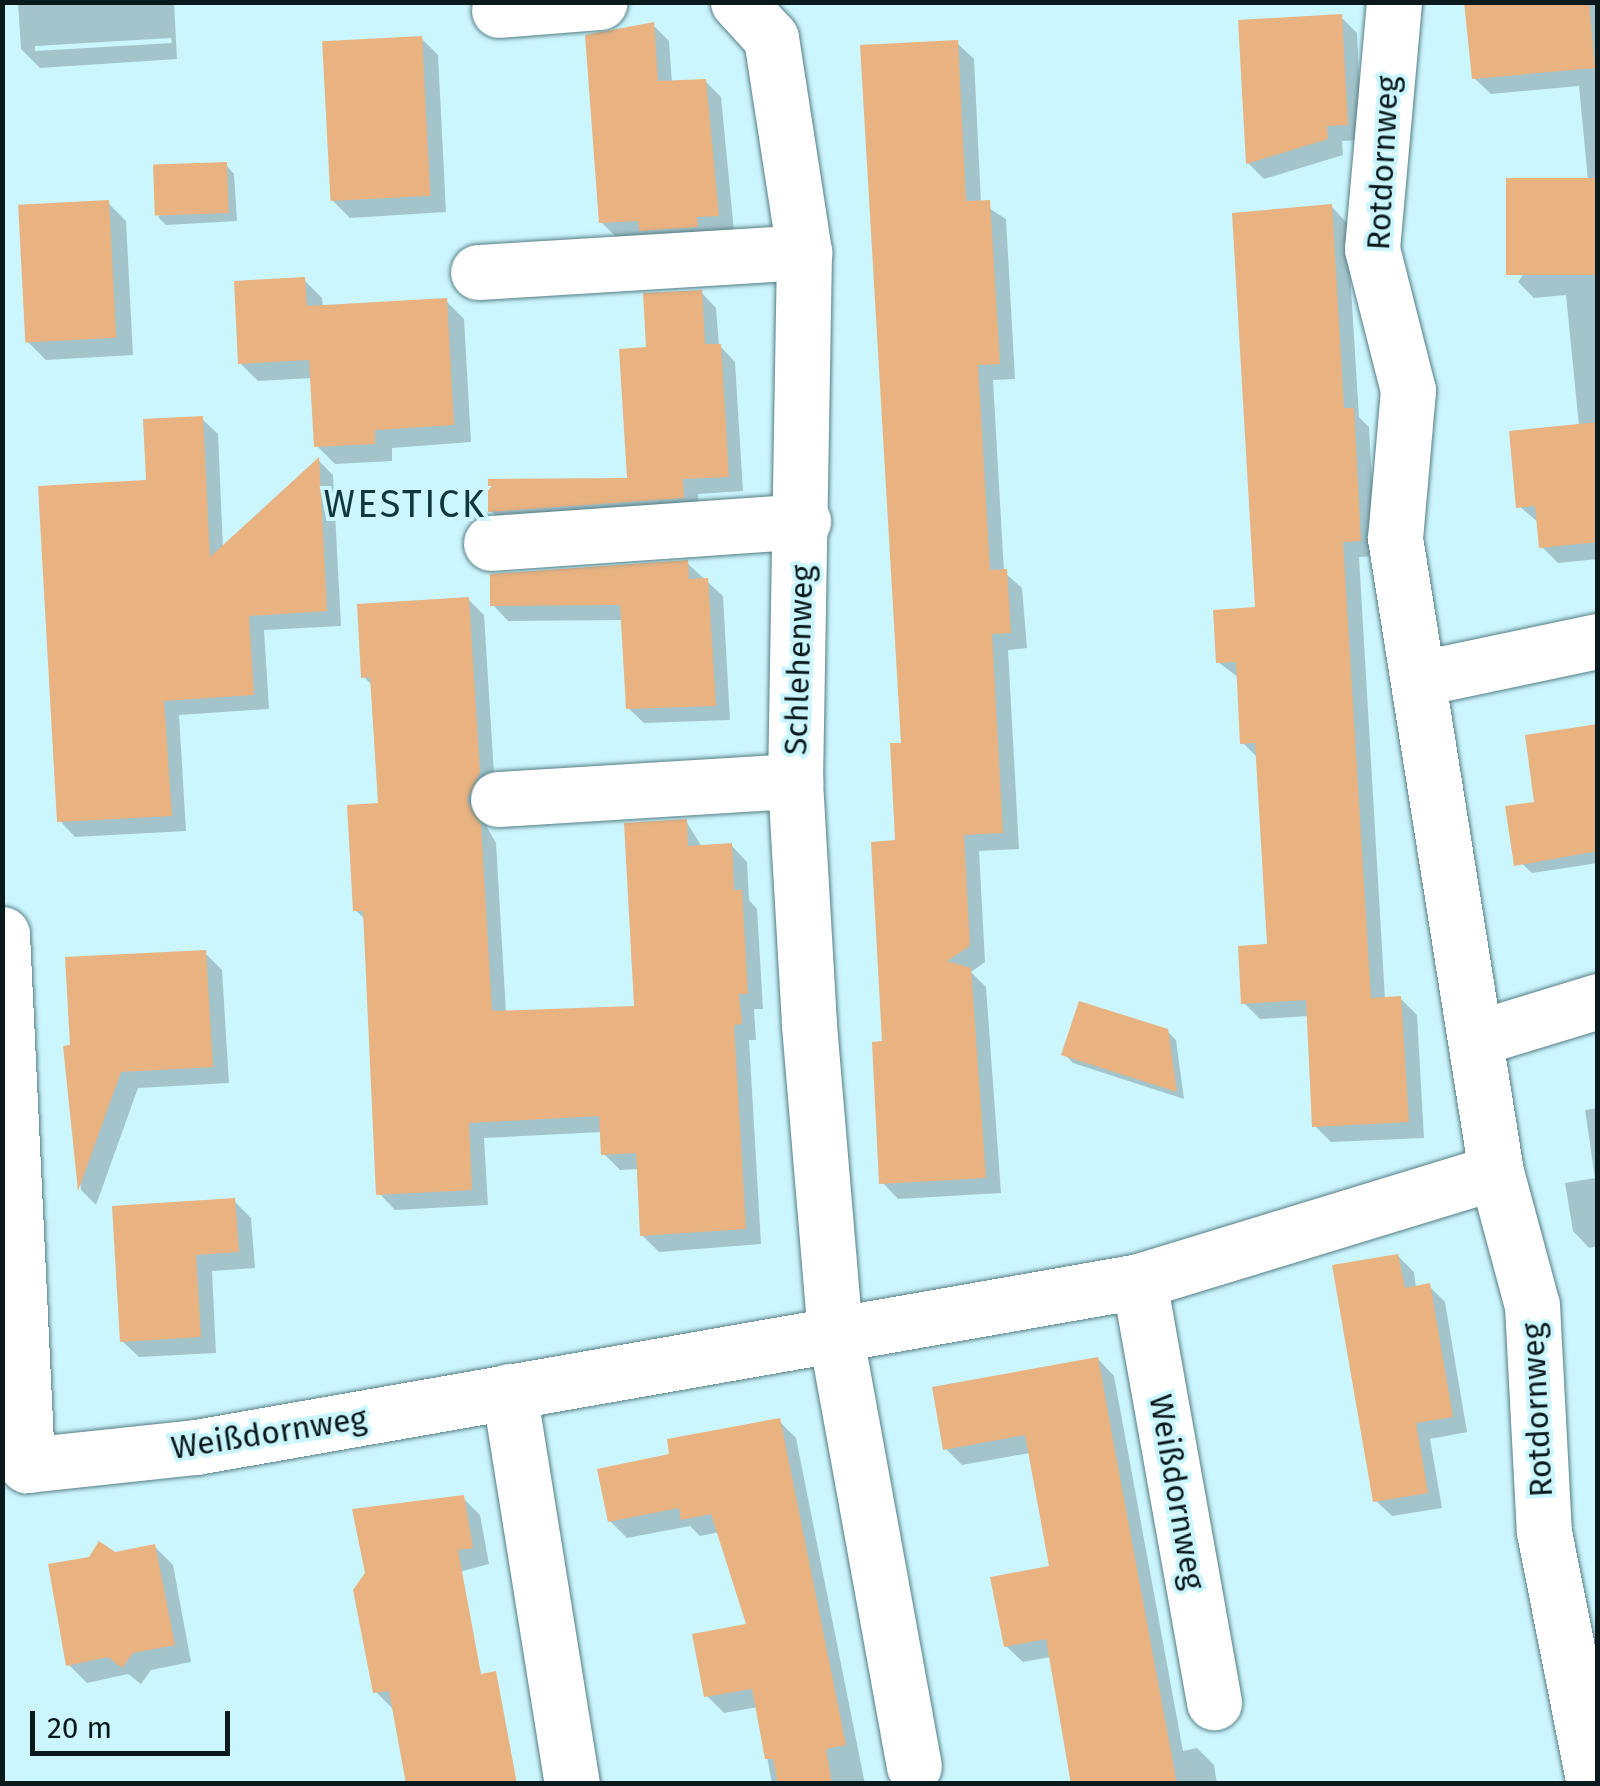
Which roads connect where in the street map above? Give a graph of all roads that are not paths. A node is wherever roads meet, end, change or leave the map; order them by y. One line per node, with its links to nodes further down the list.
1 (600, 2): 4 (street)
2 (738, 2): 5 (street, Schlehenweg)
3 (1394, 2): 10 (street, Rotdornweg)
4 (499, 10)
5 (804, 252): 6 (street); 7 (street, Schlehenweg)
6 (478, 272)
7 (803, 522): 8 (street); 11 (street, Schlehenweg)
8 (490, 544)
9 (1598, 641): 10 (street)
10 (1422, 678): 15 (street, Rotdornweg)
11 (795, 781): 12 (street); 18 (street, Schlehenweg)
12 (498, 799)
13 (2, 934): 20 (street, Weißdornweg)
14 (1598, 1002): 15 (street)
15 (1477, 1038): 16 (street, Rotdornweg)
16 (1496, 1172): 17 (street, Weißdornweg); 24 (street, Rotdornweg)
17 (1139, 1282): 18 (street, Weißdornweg); 21 (street, Weißdornweg)
18 (835, 1332): 19 (street, Weißdornweg); 22 (street)
19 (509, 1391): 20 (street, Weißdornweg); 23 (street)
20 (15, 1477)
21 (1214, 1702)
22 (914, 1766)
23 (572, 1784)
24 (1594, 1784)

